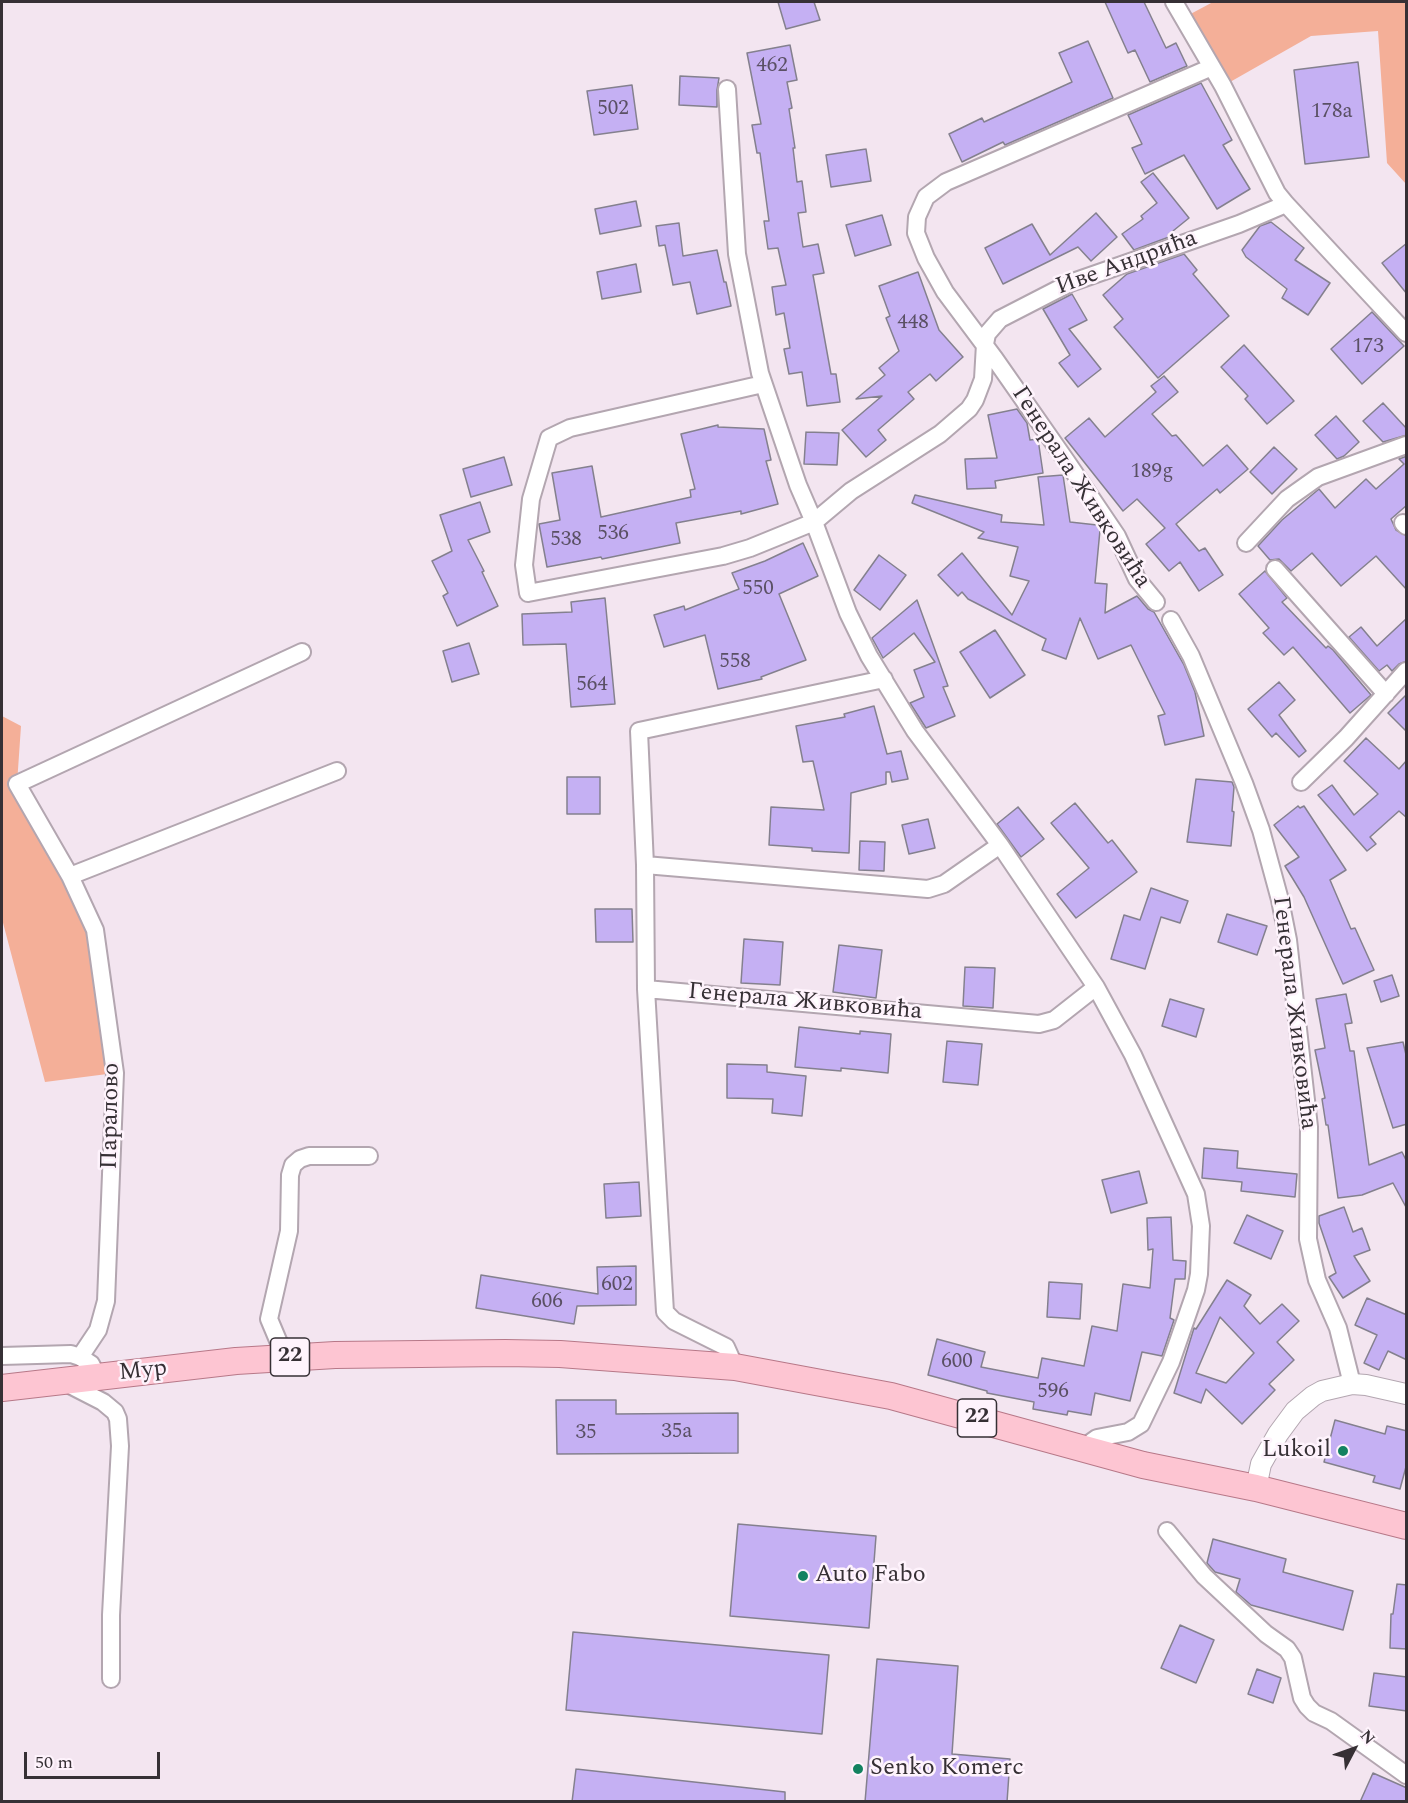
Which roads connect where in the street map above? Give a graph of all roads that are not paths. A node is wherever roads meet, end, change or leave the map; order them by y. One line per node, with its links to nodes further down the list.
1 (1174, 2): 2 (street)
2 (1212, 67): 4 (street); 6 (street, Генерала Живковића)
3 (727, 89): 7 (street)
4 (1286, 204): 5 (street); 6 (street, Иве Андрића)
5 (1407, 333)
6 (985, 344): 9 (street, Генерала Живковића); 12 (street, Генерала Живковића)
7 (763, 384): 9 (street); 9 (street, Генерала Живковића)
8 (1407, 445): 10 (street)
9 (814, 522): 16 (street)
10 (1246, 543)
11 (1275, 569): 17 (street)
12 (1156, 602)
13 (1171, 620): 32 (street, Генерала Живковића)
14 (302, 652): 22 (street, Паралово)
15 (1407, 671): 17 (street)
16 (884, 679): 20 (street); 21 (street)
17 (1386, 694): 19 (street)
18 (337, 771): 22 (street)
19 (1300, 782)
20 (999, 845): 21 (street); 23 (street)
21 (645, 865): 24 (street)
22 (70, 876): 27 (street, Паралово)
23 (1096, 987): 24 (street, Генерала Живковића); 35 (street)
24 (646, 989): 29 (street)
25 (369, 1155): 28 (street)
26 (2, 1356): 27 (street)
27 (80, 1357): 30 (street)
28 (285, 1357): 29 (main road, Мур / 22); 30 (main road, Мур / 22)
29 (735, 1367): 35 (main road, 22)
30 (98, 1377): 31 (main road, Мур / 22)
31 (62, 1381): 33 (main road, Мур / 22); 39 (street)
32 (1352, 1384): 34 (street); 36 (street)
33 (2, 1388)
34 (1407, 1394)
35 (1083, 1448): 36 (main road, 22)
36 (1256, 1488): 37 (main road, 22)
37 (1407, 1526)
38 (1167, 1531): 40 (street)
39 (111, 1679)
40 (1407, 1775)

